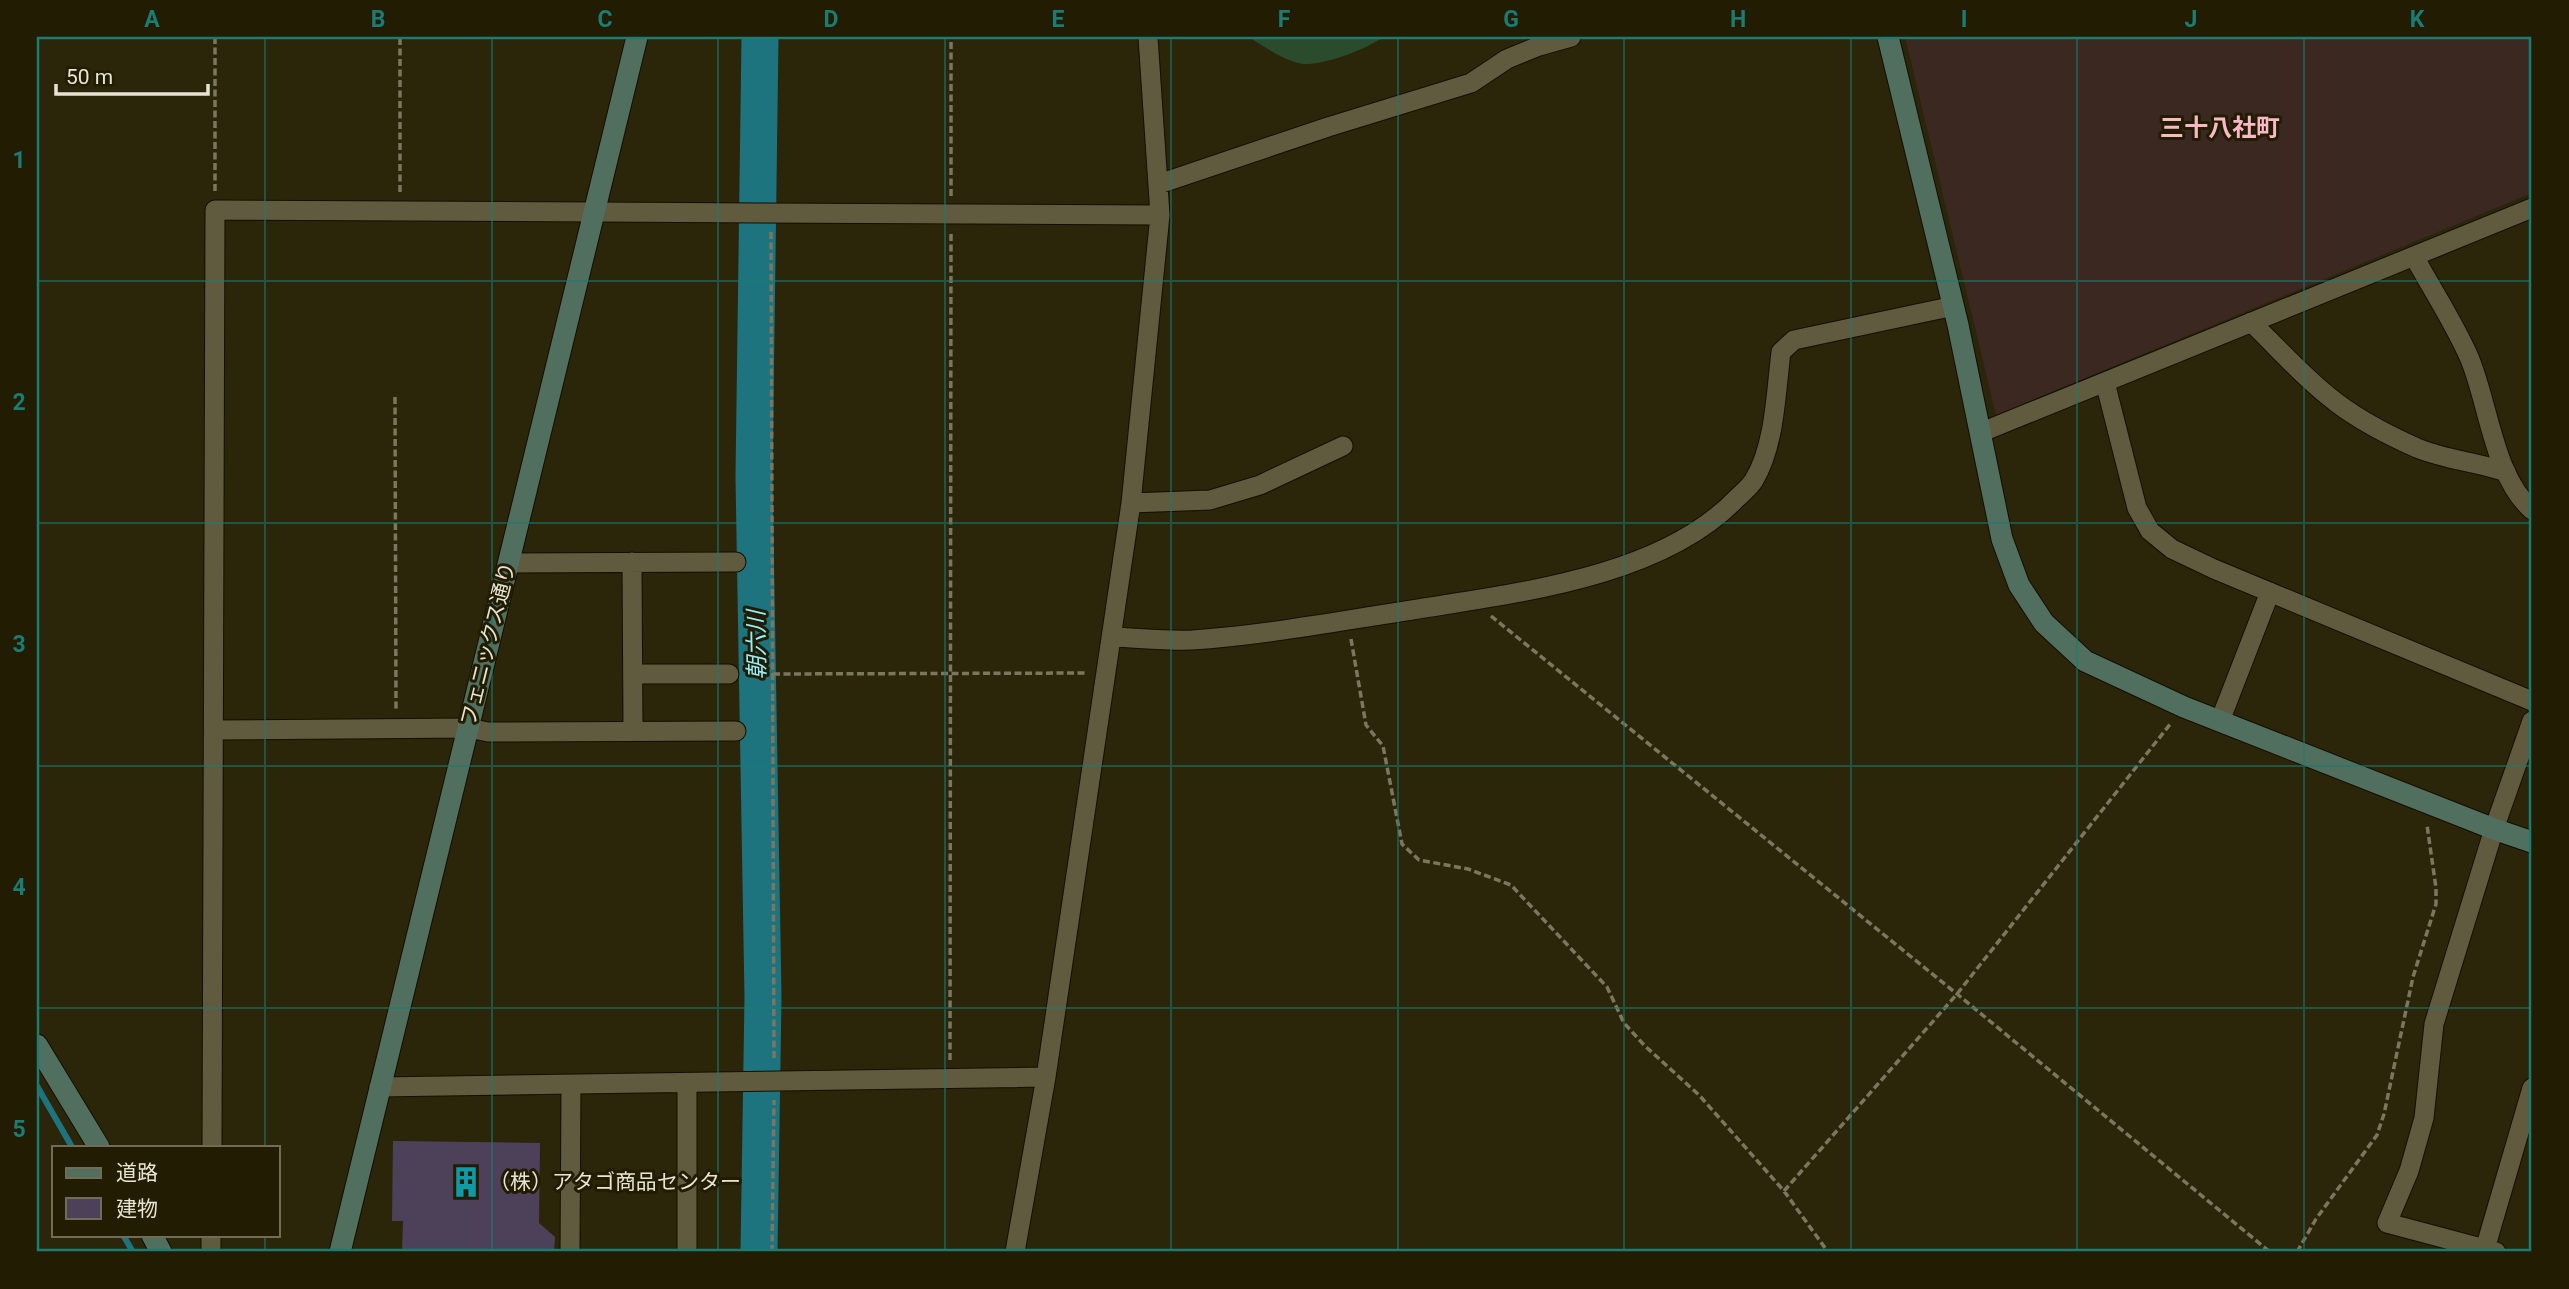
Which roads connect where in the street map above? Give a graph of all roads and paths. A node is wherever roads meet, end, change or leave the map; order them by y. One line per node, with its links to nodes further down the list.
1 (215, 37): 10 (path)
2 (400, 37): 11 (path)
3 (637, 37): 12 (main road, フェニックス通り)
4 (951, 37): 13 (path)
5 (1148, 37): 8 (street)
6 (1571, 37): 8 (street)
7 (1888, 37): 17 (main road)
8 (1159, 184): 15 (street)
9 (2532, 208): 16 (street)
10 (215, 209): 11 (street); 44 (street)
11 (400, 210): 12 (street)
12 (594, 212): 14 (street); 28 (main road, フェニックス通り)
13 (951, 213): 14 (street); 15 (street); 37 (path)
14 (763, 214): 36 (path)
15 (1160, 215): 24 (street)
16 (2415, 258): 18 (street); 23 (street)
17 (1954, 306): 21 (main road); 30 (street)
18 (2251, 322): 19 (street); 23 (street)
19 (2105, 382): 21 (street); 29 (street)
20 (395, 397): 43 (path)
21 (1982, 432): 39 (main road)
22 (1343, 446): 24 (street)
23 (2506, 472): 25 (street)
24 (1131, 503): 32 (street)
25 (2532, 510)
26 (632, 562): 27 (street); 28 (street); 34 (street)
27 (736, 562)
28 (508, 563): 42 (main road, フェニックス通り)
29 (2270, 593): 38 (street); 40 (street)
30 (1477, 601): 31 (street); 50 (path)
31 (1348, 620): 32 (street); 61 (path)
32 (1112, 637): 33 (street)
33 (1107, 673): 37 (path); 52 (street)
34 (633, 674): 35 (street); 45 (street)
35 (729, 674)
36 (772, 674): 37 (path); 54 (path)
37 (951, 674): 53 (path)
38 (2532, 701)
39 (2184, 707): 40 (main road); 50 (path)
40 (2220, 721): 47 (main road)
41 (2532, 721): 48 (street)
42 (468, 728): 43 (street); 45 (street); 57 (main road, フェニックス通り)
43 (396, 729): 44 (street)
44 (214, 730): 60 (street)
45 (633, 731): 46 (street)
46 (736, 731)
47 (2424, 802): 48 (main road); 70 (path)
48 (2494, 829): 49 (main road); 62 (street)
49 (2532, 842)
50 (1957, 993): 61 (path); 69 (path)
51 (37, 1045): 59 (main road)
52 (1046, 1077): 53 (street); 67 (street)
53 (950, 1078): 54 (street)
54 (765, 1081): 55 (street); 66 (path)
55 (687, 1083): 56 (street); 65 (street)
56 (571, 1085): 57 (street); 64 (street)
57 (379, 1087): 63 (main road, フェニックス通り)
58 (2532, 1088): 62 (street)
59 (98, 1146)
60 (212, 1146)
61 (1784, 1191): 68 (path)
62 (2490, 1251)
63 (340, 1252)
64 (570, 1252)
65 (687, 1252)
66 (772, 1252)
67 (1015, 1252)
68 (1828, 1252)
69 (2270, 1252)
70 (2297, 1252)

